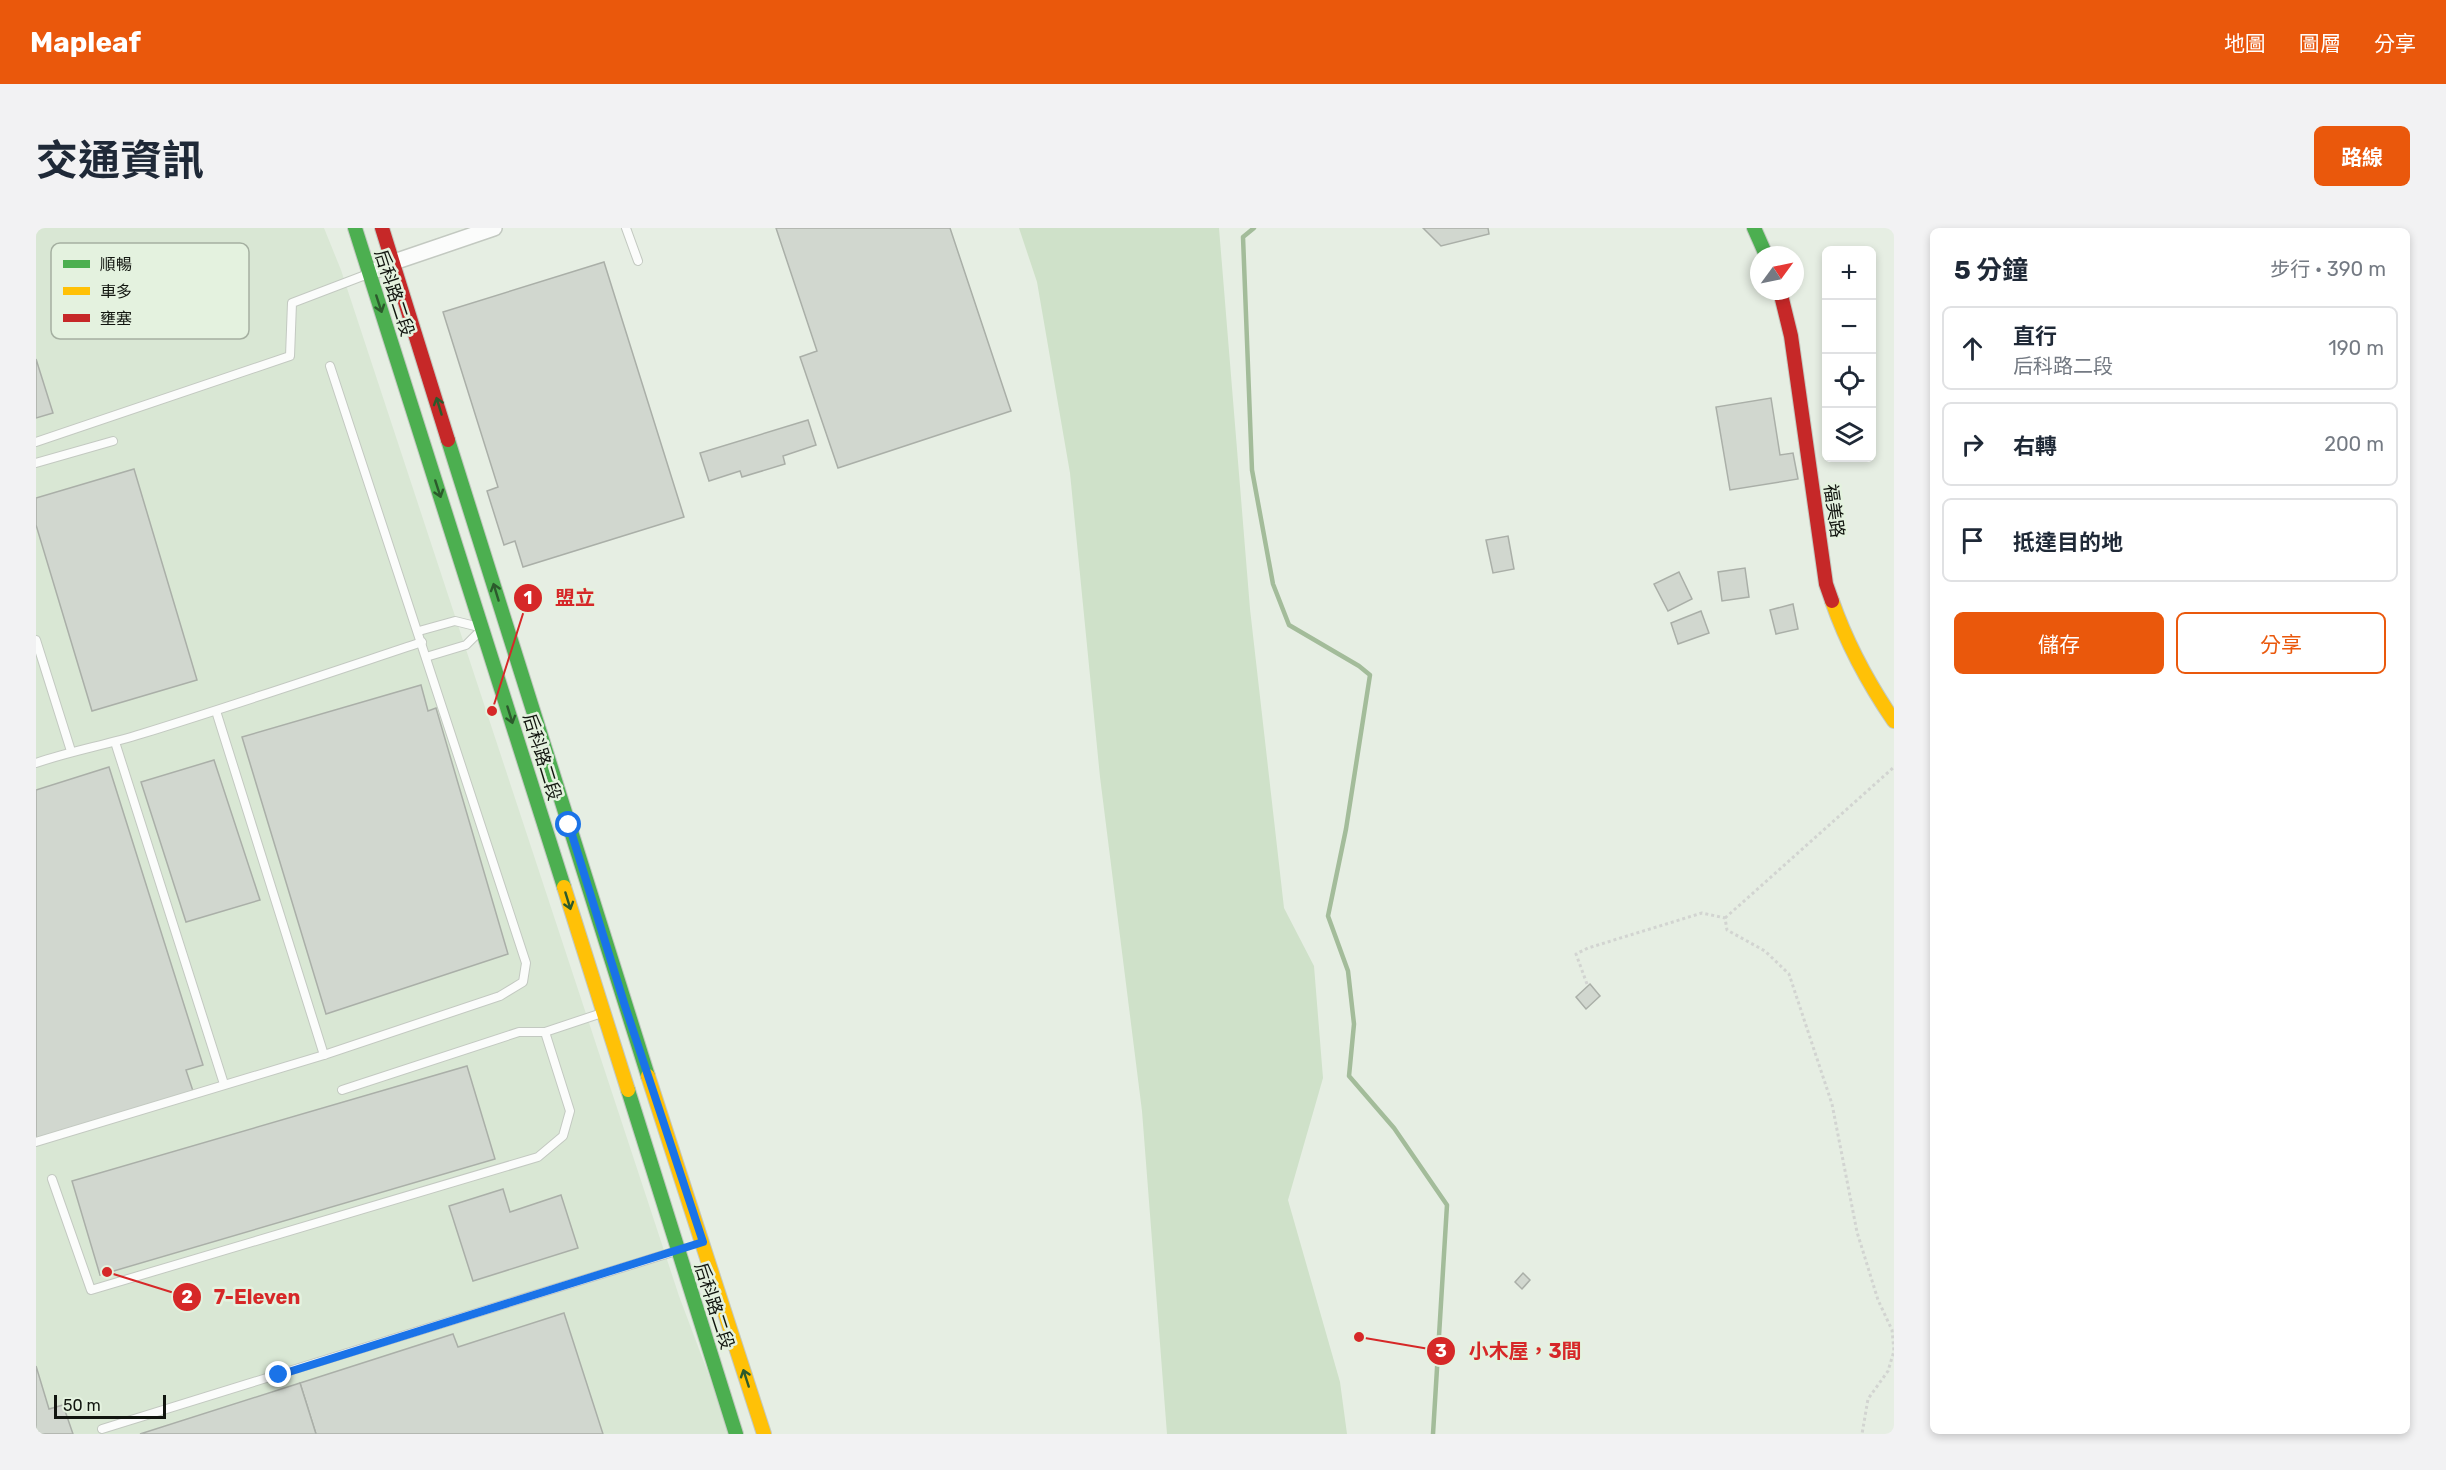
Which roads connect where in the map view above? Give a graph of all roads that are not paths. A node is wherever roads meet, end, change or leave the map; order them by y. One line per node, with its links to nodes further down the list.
1 (354, 228): 9 (street, 后科路二段)
2 (382, 228): 8 (street, 后科路二段)
3 (494, 228): 8 (street)
4 (626, 228): 7 (lane)
5 (1754, 228): 6 (street)
6 (1762, 246)
7 (638, 261)
8 (394, 262): 9 (street); 15 (street, 后科路二段, one-way to 8)
9 (369, 273): 13 (lane); 16 (street, 后科路二段, one-way to 16)
10 (1782, 300): 22 (street, 福美路)
11 (330, 366): 17 (lane)
12 (113, 441): 14 (lane)
13 (36, 442)
14 (36, 463)
15 (505, 621): 16 (street); 33 (street, 后科路二段)
16 (483, 628): 17 (lane); 20 (lane); 26 (street, 后科路二段, one-way to 26)
17 (419, 631): 19 (lane)
18 (36, 640): 24 (lane)
19 (422, 642): 20 (lane); 21 (lane)
20 (426, 657): 28 (lane)
21 (216, 711): 23 (lane); 28 (lane)
22 (1894, 721)
23 (115, 742): 24 (lane); 29 (lane)
24 (71, 751): 25 (lane)
25 (36, 763)
26 (603, 1013): 27 (lane); 34 (street, 后科路二段)
27 (545, 1032): 30 (lane); 32 (lane)
28 (324, 1055): 29 (lane)
29 (224, 1084): 31 (lane)
30 (342, 1090)
31 (36, 1142)
32 (52, 1179)
33 (703, 1242): 34 (street); 37 (street, 后科路二段, one-way to 33)
34 (677, 1251): 35 (lane); 36 (street, 后科路二段)
35 (102, 1430)
36 (736, 1434)
37 (764, 1434)

